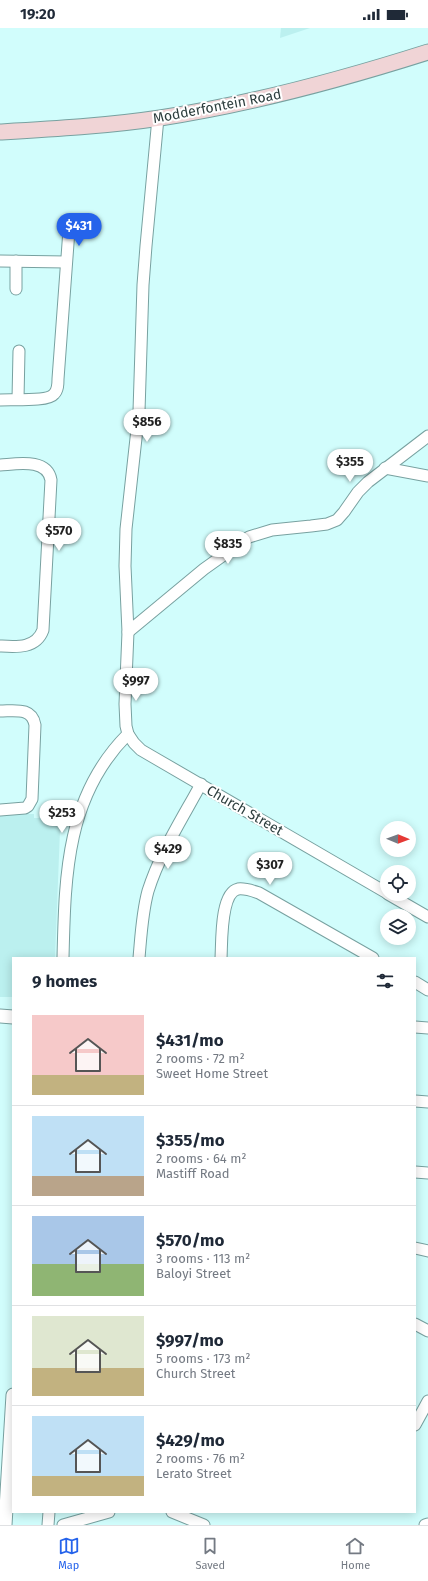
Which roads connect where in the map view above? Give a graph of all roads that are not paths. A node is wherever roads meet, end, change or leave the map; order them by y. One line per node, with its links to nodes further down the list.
1 (428, 52): 2 (main road, Modderfontein Road)
2 (158, 118): 3 (main road, Modderfontein Road); 16 (street)
3 (0, 132)
4 (69, 230): 7 (street)
5 (0, 261): 6 (street)
6 (16, 261): 7 (street); 8 (street)
7 (66, 262): 10 (street)
8 (16, 289)
9 (18, 352): 10 (street)
10 (18, 399): 11 (street)
11 (0, 400)
12 (428, 436): 14 (street)
13 (0, 465): 17 (street)
14 (385, 468): 15 (street); 16 (street)
15 (428, 476)
16 (128, 632): 19 (street)
17 (0, 646)
18 (0, 711): 21 (street)
19 (128, 734): 20 (street, Church Street); 25 (street)
20 (201, 784): 22 (street, Church Street); 26 (street)
21 (0, 810)
22 (380, 889)
23 (400, 901): 24 (street, Church Street)
24 (428, 917)
25 (63, 957)
26 (139, 957)
27 (221, 957): 28 (street)
28 (371, 957)
29 (416, 983): 30 (street)
30 (428, 990)
31 (0, 1016): 32 (street)
32 (12, 1016)
33 (416, 1026): 34 (street)
34 (428, 1028)
35 (416, 1101): 36 (street)
36 (428, 1102)
37 (416, 1172): 38 (street)
38 (428, 1173)
39 (416, 1248): 40 (street)
40 (428, 1251)
41 (416, 1325): 42 (street)
42 (428, 1331)
43 (423, 1404): 45 (street)
44 (12, 1411): 50 (street)
45 (416, 1422)
46 (48, 1513): 51 (street)
47 (108, 1513): 49 (street)
48 (174, 1513): 53 (street)
49 (98, 1521): 52 (street)
50 (5, 1525)
51 (48, 1525)
52 (63, 1525)
53 (204, 1525)

